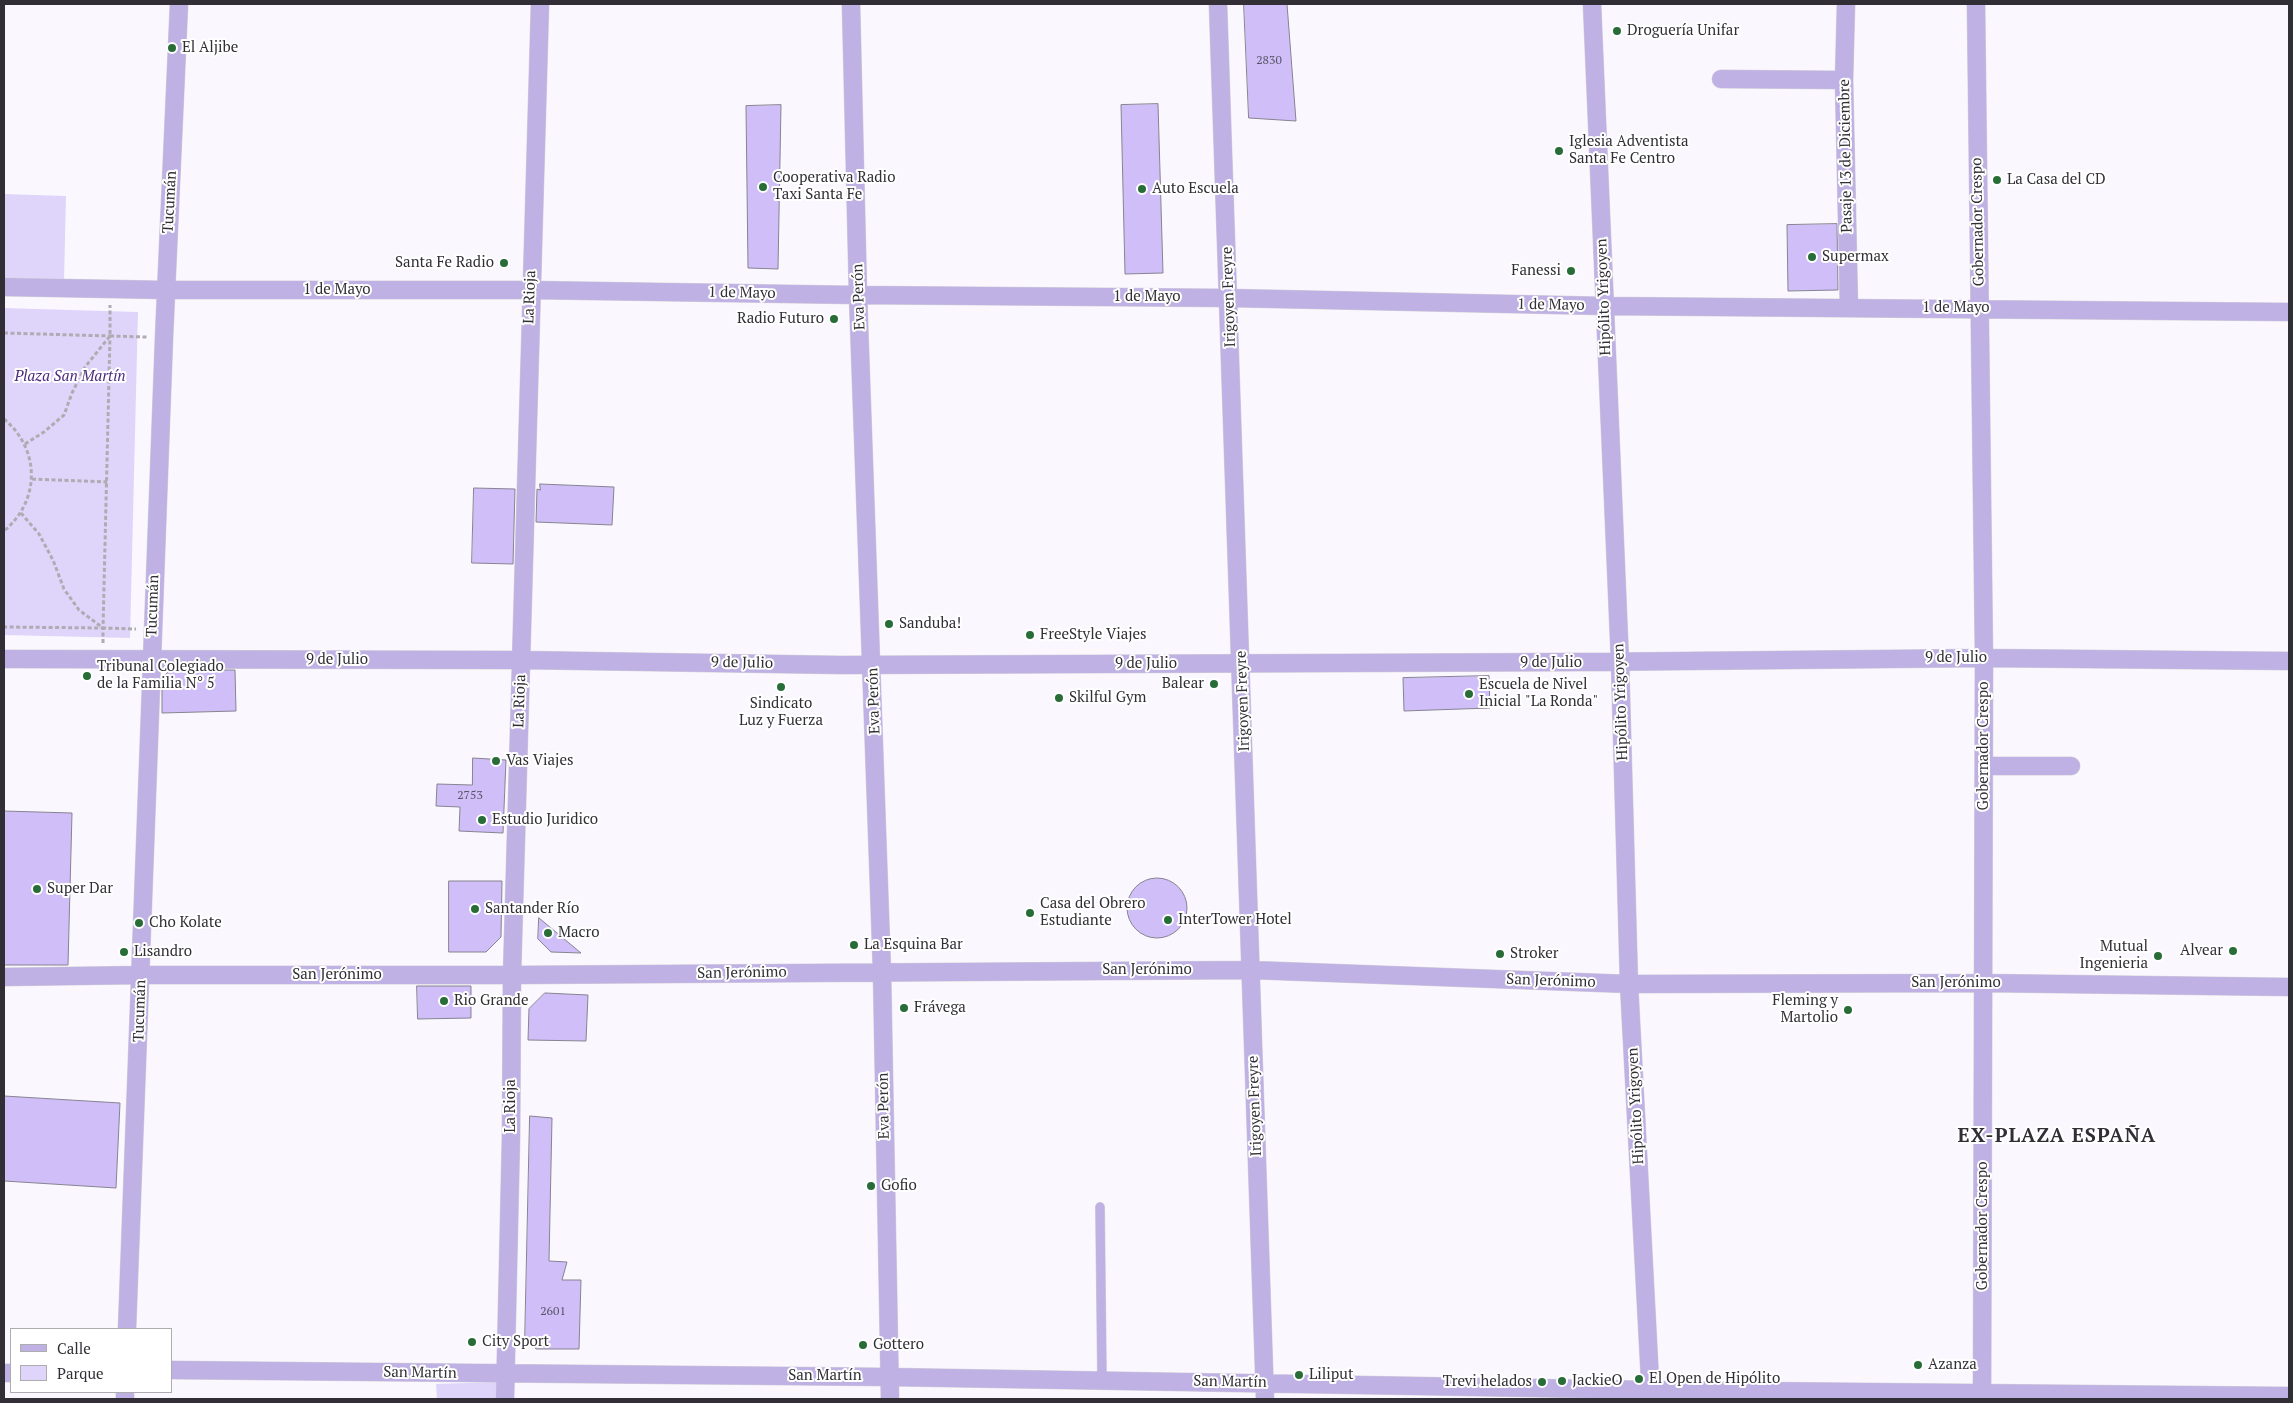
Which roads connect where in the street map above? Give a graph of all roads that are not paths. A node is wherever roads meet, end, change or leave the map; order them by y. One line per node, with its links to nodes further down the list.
1 (179, 4): 11 (street, Tucumán)
2 (540, 4): 12 (street, La Rioja)
3 (851, 4): 13 (street, Eva Perón)
4 (1218, 4): 14 (street, Irigoyen Freyre)
5 (1592, 4): 15 (street, Hipólito Yrigoyen)
6 (1846, 4): 9 (street, Pasaje 13 de Diciembre)
7 (1976, 4): 17 (street, Gobernador Crespo)
8 (1721, 79): 9 (street)
9 (1844, 80): 16 (street, Pasaje 13 de Diciembre)
10 (4, 287): 11 (street, 1 de Mayo)
11 (166, 290): 12 (street, 1 de Mayo); 21 (street, Tucumán)
12 (530, 290): 13 (street, 1 de Mayo); 22 (street, La Rioja)
13 (858, 295): 14 (street, 1 de Mayo); 26 (street, Eva Perón)
14 (1229, 298): 15 (street, 1 de Mayo); 25 (street, Irigoyen Freyre)
15 (1605, 306): 16 (street, 1 de Mayo); 24 (street, Hipólito Yrigoyen)
16 (1849, 308): 17 (street, 1 de Mayo)
17 (1979, 308): 18 (street, 1 de Mayo); 19 (street, Gobernador Crespo)
18 (2289, 312)
19 (1984, 658): 23 (street, 9 de Julio); 24 (street, 9 de Julio); 27 (street, Gobernador Crespo)
20 (4, 659): 21 (street, 9 de Julio)
21 (151, 660): 22 (street, 9 de Julio); 31 (street, Tucumán)
22 (521, 660): 26 (street, 9 de Julio); 32 (street, La Rioja)
23 (2289, 661)
24 (1620, 662): 25 (street, 9 de Julio); 35 (street, Hipólito Yrigoyen)
25 (1242, 664): 26 (street, 9 de Julio); 29 (street, Irigoyen Freyre)
26 (873, 665): 30 (street, Eva Perón)
27 (1984, 766): 28 (street); 34 (street, Gobernador Crespo)
28 (2071, 766)
29 (1251, 970): 30 (street, San Jerónimo); 35 (street, San Jerónimo); 43 (street, Irigoyen Freyre)
30 (882, 972): 32 (street, San Jerónimo); 41 (street, Eva Perón)
31 (141, 975): 32 (street, San Jerónimo); 33 (street, San Jerónimo); 38 (street, Tucumán)
32 (512, 976): 40 (street, La Rioja)
33 (4, 977)
34 (1983, 983): 35 (street, San Jerónimo); 36 (street, San Jerónimo); 45 (street, Gobernador Crespo)
35 (1629, 984): 44 (street, Hipólito Yrigoyen)
36 (2289, 987)
37 (1100, 1207): 42 (lane)
38 (127, 1328)
39 (172, 1370): 40 (street, San Martín)
40 (505, 1374): 41 (street, San Martín); 47 (street, La Rioja)
41 (889, 1377): 42 (street, San Martín); 48 (street, Eva Perón)
42 (1102, 1380): 43 (street, San Martín)
43 (1264, 1391): 44 (street, San Martín)
44 (1651, 1395): 45 (street, San Martín)
45 (1982, 1396): 46 (street, San Martín)
46 (2289, 1396)
47 (505, 1399)
48 (890, 1399)

